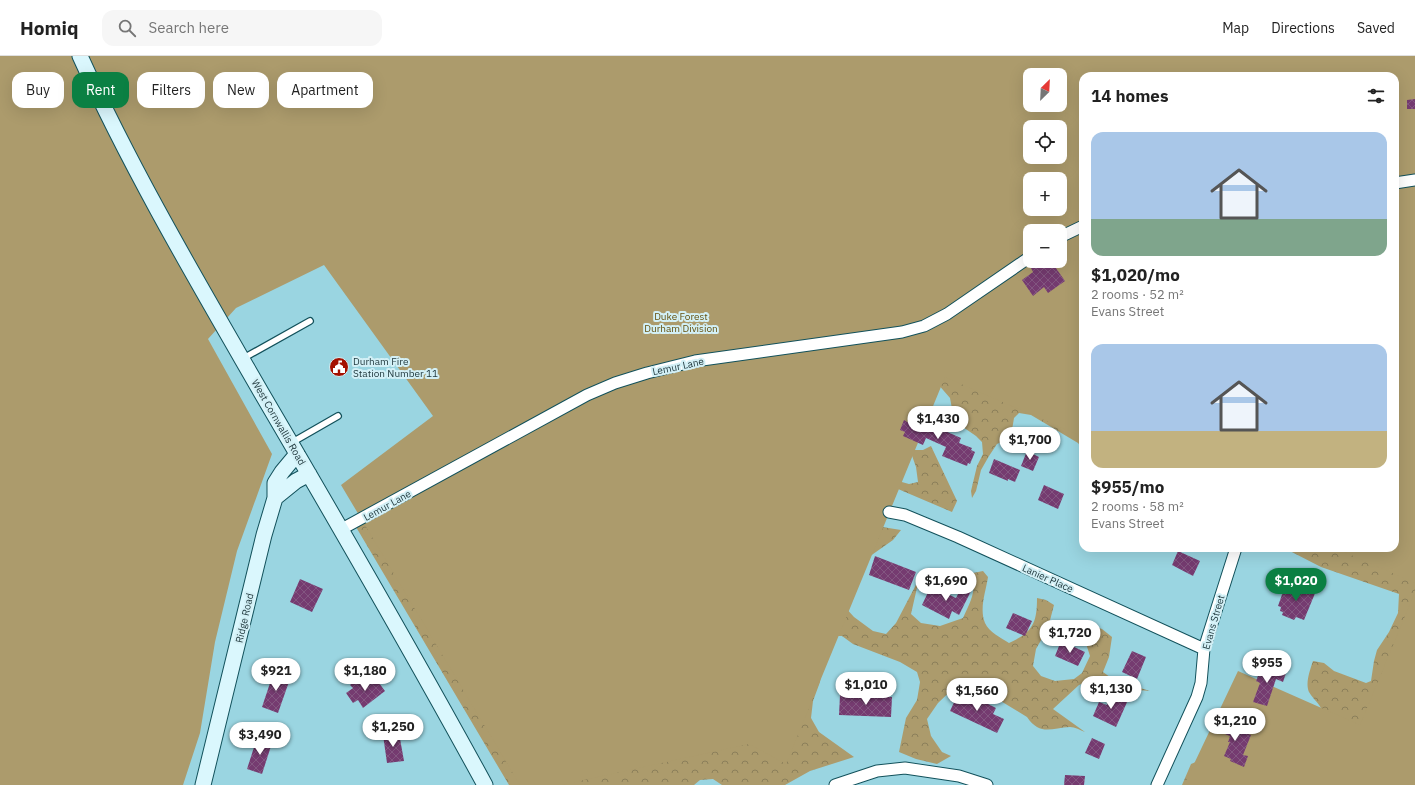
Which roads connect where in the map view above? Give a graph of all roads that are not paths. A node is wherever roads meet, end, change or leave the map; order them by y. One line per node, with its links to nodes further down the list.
1 (80, 56): 8 (street, West Cornwallis Road)
2 (1415, 180): 3 (street)
3 (1399, 183)
4 (1079, 228): 5 (street)
5 (1067, 234)
6 (1023, 262): 14 (street, Lemur Lane)
7 (310, 321): 8 (lane)
8 (242, 359): 10 (street, West Cornwallis Road)
9 (338, 416): 10 (lane)
10 (294, 448): 11 (street, West Cornwallis Road); 12 (street, Ridge Road)
11 (309, 474): 12 (street); 14 (street, West Cornwallis Road)
12 (275, 498): 17 (street, Ridge Road)
13 (889, 512): 16 (street, Lanier Place)
14 (340, 530): 18 (street, West Cornwallis Road)
15 (1235, 552): 16 (street, Evans Street)
16 (1204, 649): 21 (street, Evans Street)
17 (203, 785)
18 (485, 785)
19 (836, 785): 20 (street)
20 (987, 785)
21 (1157, 785)

